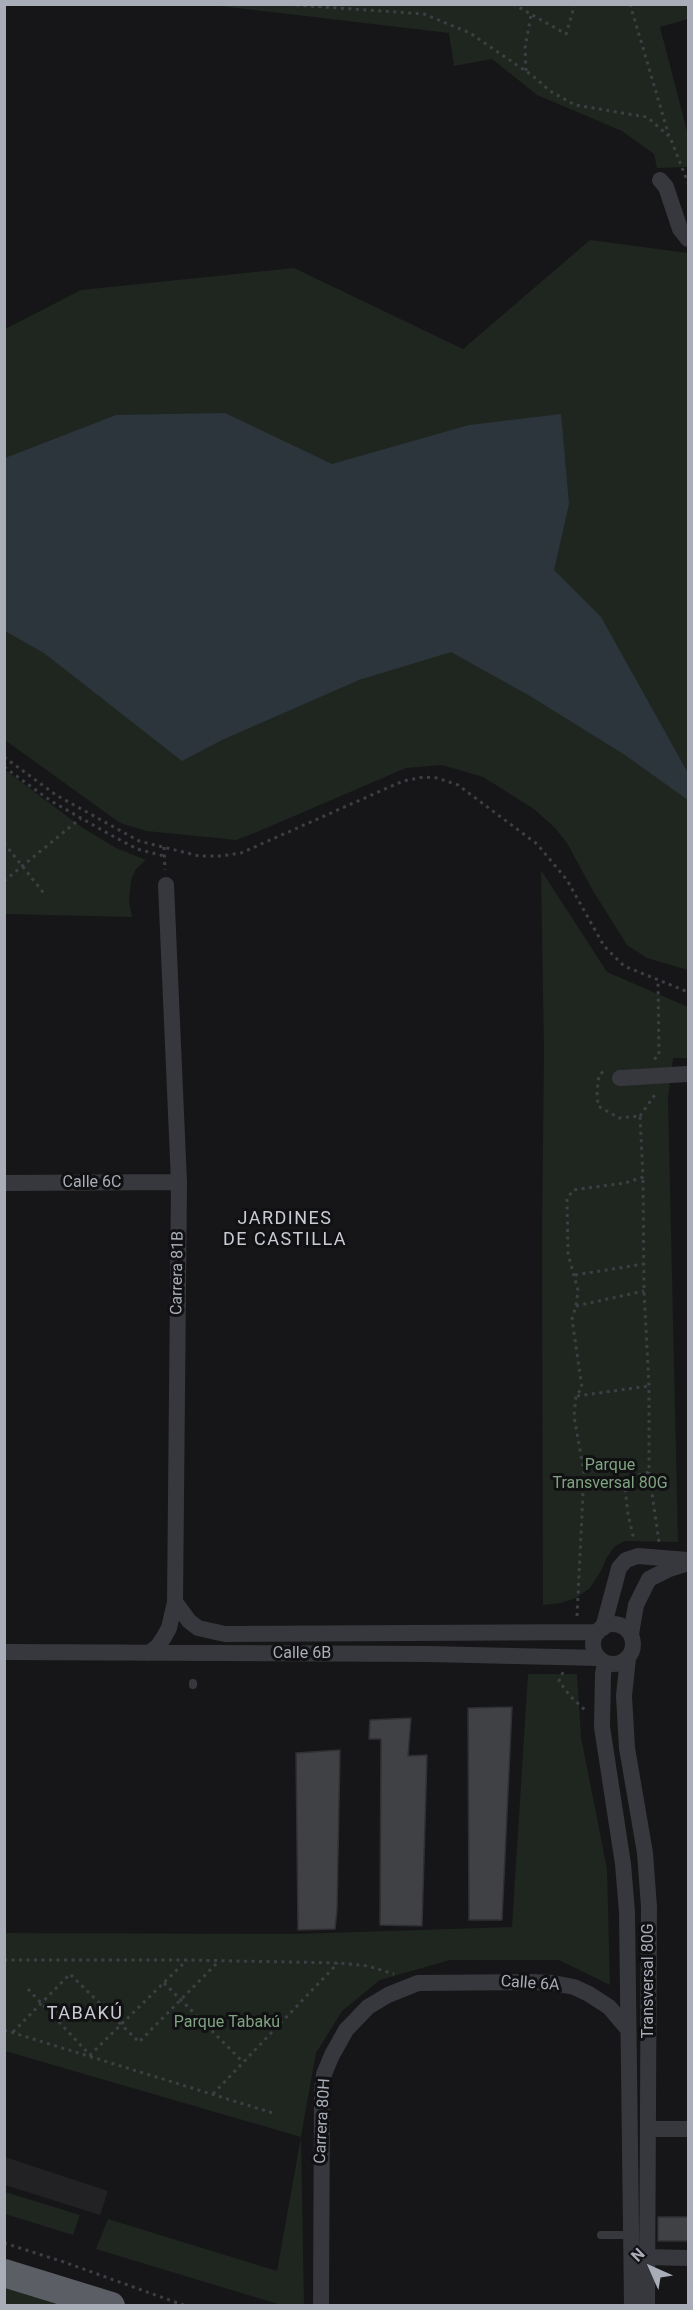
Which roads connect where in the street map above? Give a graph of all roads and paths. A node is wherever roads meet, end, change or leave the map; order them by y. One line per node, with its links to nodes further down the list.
1 (281, 4): 6 (path)
2 (513, 4): 5 (path)
3 (575, 4): 5 (path)
4 (630, 4): 7 (path)
5 (531, 15): 6 (path)
6 (526, 71): 7 (path)
7 (670, 138): 9 (path)
8 (660, 180): 10 (street)
9 (688, 183)
10 (688, 238)
11 (4, 757): 15 (path)
12 (4, 767): 13 (path)
13 (81, 818): 16 (path); 17 (path)
14 (4, 843): 17 (path)
15 (164, 847): 16 (path); 21 (path)
16 (164, 856): 19 (path)
17 (22, 866): 18 (path); 20 (path)
18 (4, 881)
19 (166, 885): 29 (street, Carrera 81B)
20 (46, 896)
21 (658, 980): 22 (path); 23 (path)
22 (688, 992)
23 (648, 1062)
24 (615, 1072): 25 (street); 27 (path)
25 (688, 1074)
26 (659, 1089): 27 (path)
27 (640, 1116): 28 (path)
28 (643, 1177): 31 (path); 32 (path)
29 (179, 1182): 30 (street, Calle 6C); 43 (street, Carrera 81B)
30 (4, 1183)
31 (644, 1264): 32 (path); 33 (path)
32 (575, 1275): 34 (path)
33 (644, 1291): 34 (path); 35 (path)
34 (576, 1306): 36 (path)
35 (649, 1386): 36 (path); 37 (path)
36 (576, 1396): 39 (path)
37 (649, 1472): 38 (path); 41 (path)
38 (624, 1479): 39 (path); 40 (path)
39 (583, 1487): 45 (path)
40 (638, 1556): 41 (street); 44 (street)
41 (661, 1557): 42 (street)
42 (688, 1561): 46 (street)
43 (174, 1602): 45 (street, Calle 6B); 48 (street, Carrera 81B)
44 (600, 1630): 45 (street, Calle 6B); 46 (street); 51 (street)
45 (576, 1632)
46 (631, 1634): 50 (street)
47 (4, 1652): 48 (street, Calle 6B)
48 (149, 1653): 49 (street, Calle 6B)
49 (575, 1657): 51 (street, Calle 6B); 52 (path)
50 (628, 1658): 51 (street); 70 (street, Transversal 80G)
51 (602, 1660): 52 (street, Transversal 80G)
52 (602, 1727): 63 (street, Transversal 80G)
53 (4, 1960): 54 (path)
54 (187, 1960): 55 (path); 57 (path)
55 (219, 1961): 56 (path); 60 (path)
56 (339, 1963): 58 (path); 67 (path)
57 (163, 1983): 60 (path); 62 (path)
58 (418, 1983): 63 (street, Calle 6A); 80 (street, Carrera 80H)
59 (28, 1989): 61 (path)
60 (181, 2000): 62 (path); 67 (path)
61 (41, 2003): 62 (path); 65 (path); 66 (path)
62 (121, 2024): 66 (path)
63 (627, 2028): 73 (street, Transversal 80G)
64 (4, 2030): 65 (path)
65 (13, 2032): 66 (path)
66 (90, 2055): 68 (path)
67 (243, 2062): 68 (path)
68 (213, 2094): 69 (path)
69 (276, 2114)
70 (648, 2129): 71 (street); 75 (street, Transversal 80G)
71 (688, 2129)
72 (601, 2235): 73 (lane)
73 (630, 2235): 81 (street, Transversal 80G)
74 (4, 2243): 79 (path)
75 (646, 2257): 76 (street); 82 (street, Transversal 80G)
76 (688, 2258)
77 (4, 2273): 78 (highway)
78 (111, 2306)
79 (186, 2306)
80 (321, 2306)
81 (632, 2306)
82 (647, 2306)

